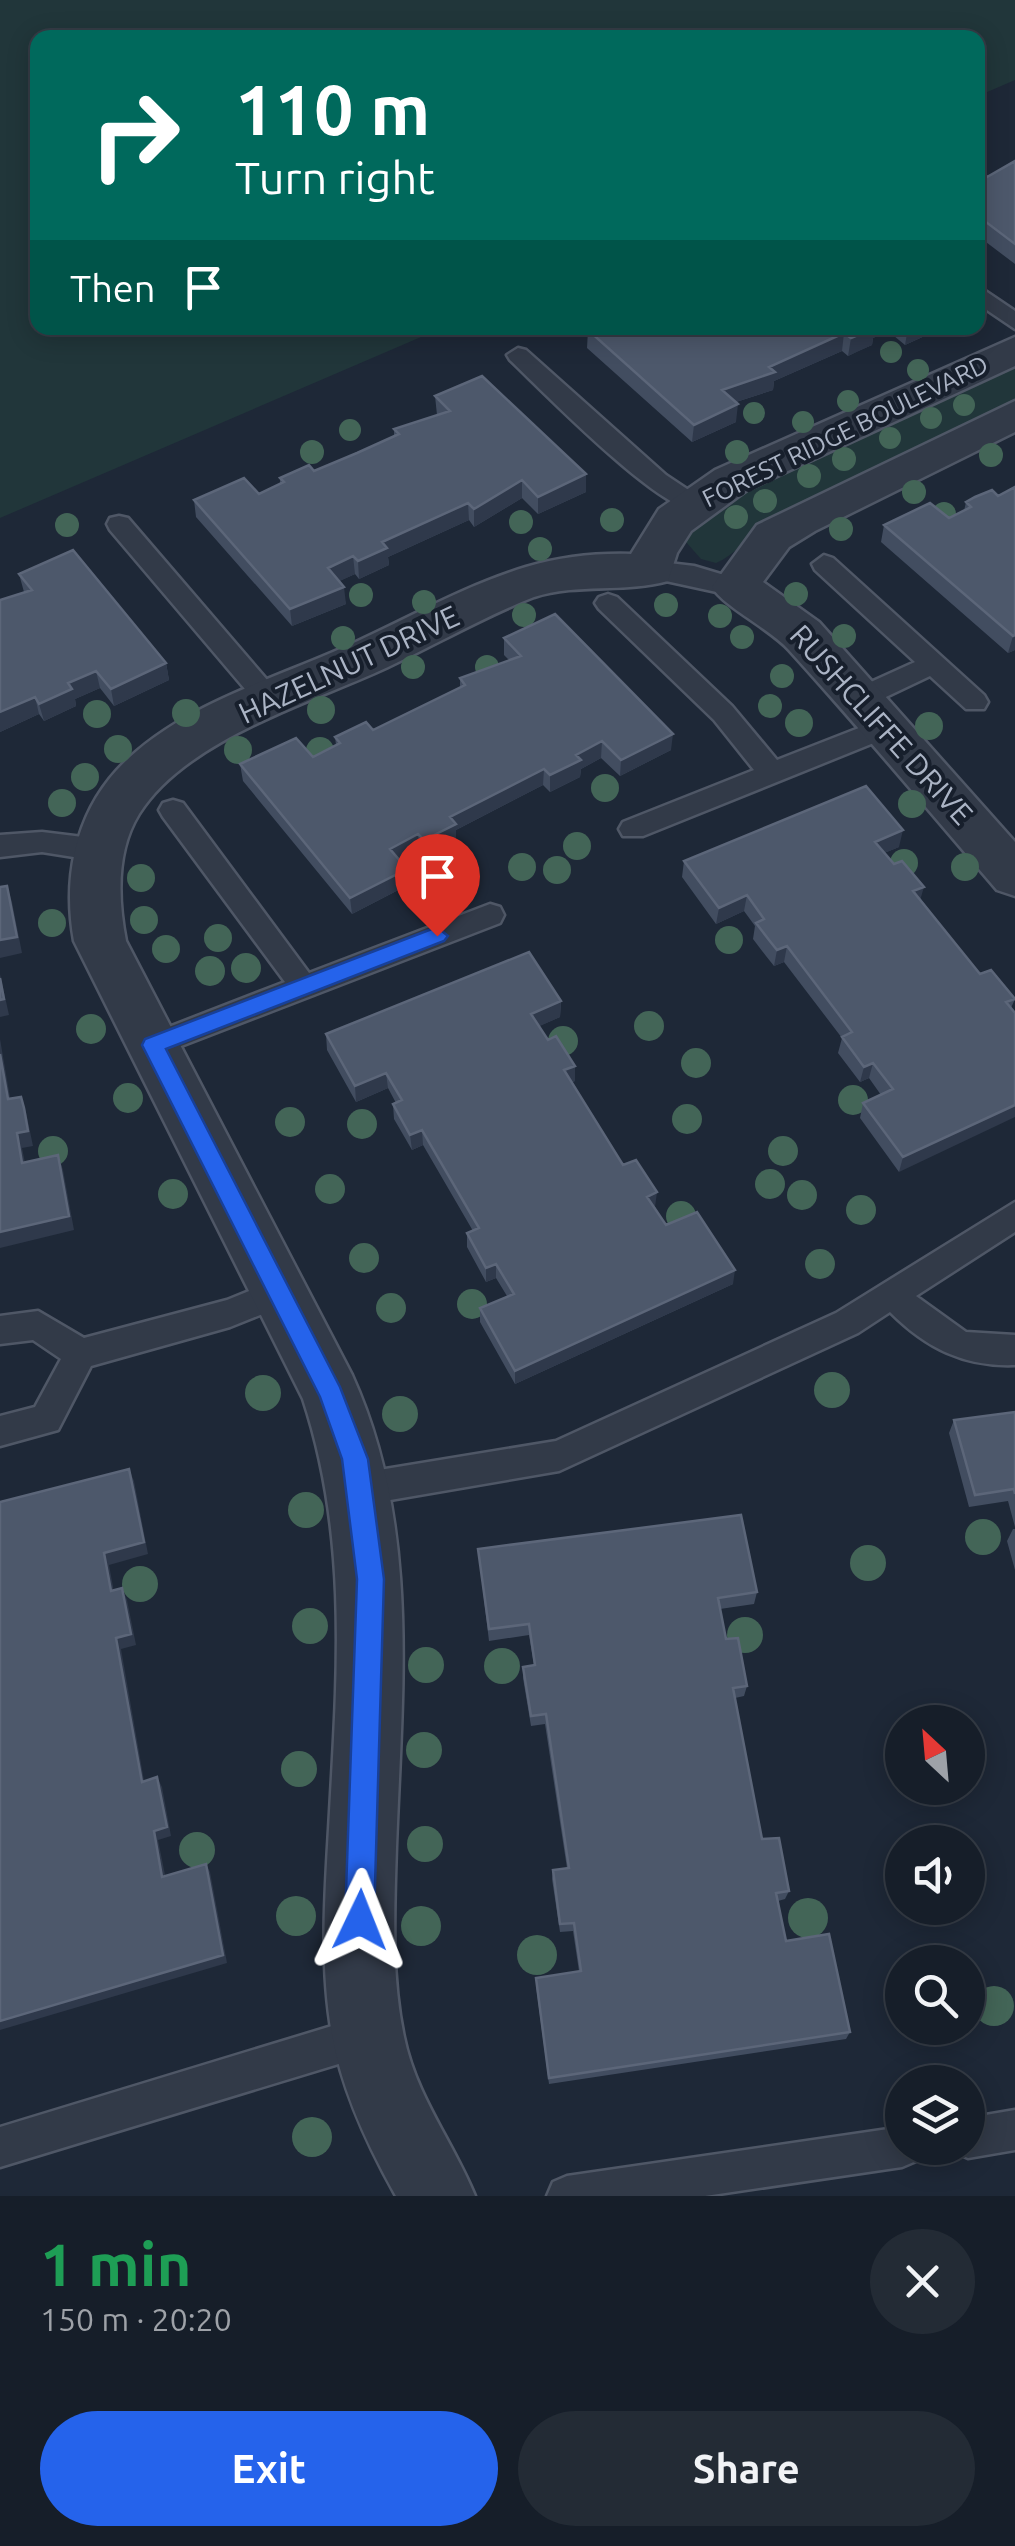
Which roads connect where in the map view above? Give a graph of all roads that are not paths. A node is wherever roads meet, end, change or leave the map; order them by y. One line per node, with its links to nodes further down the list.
1 (985, 298): 2 (lane)
2 (1015, 322)
3 (1015, 350): 6 (street, FOREST RIDGE BOULEVARD)
4 (518, 355): 6 (lane)
5 (1015, 415): 10 (street, FOREST RIDGE BOULEVARD)
6 (693, 505): 9 (street, FOREST RIDGE BOULEVARD)
7 (119, 524): 13 (lane)
8 (824, 564): 12 (lane)
9 (652, 570): 10 (lane); 13 (street, HAZELNUT DRIVE)
10 (735, 588): 15 (street, RUSHCLIFFE DRIVE)
11 (608, 603): 16 (lane)
12 (933, 664): 14 (lane); 15 (lane)
13 (271, 702): 20 (street, HAZELNUT DRIVE)
14 (975, 702)
15 (873, 713): 16 (lane); 21 (street, RUSHCLIFFE DRIVE)
16 (772, 773): 18 (lane)
17 (173, 810): 23 (lane)
18 (634, 829)
19 (0, 846): 20 (lane)
20 (99, 850): 24 (street)
21 (1015, 876)
22 (490, 916): 23 (lane)
23 (303, 987): 24 (lane)
24 (153, 1045): 26 (street)
25 (1015, 1214): 27 (lane)
26 (280, 1293): 30 (lane); 32 (street)
27 (893, 1294): 29 (lane); 32 (lane)
28 (0, 1330): 30 (lane)
29 (1015, 1350)
30 (80, 1354): 31 (lane)
31 (0, 1430)
32 (361, 1488): 33 (street)
33 (368, 2035): 36 (lane); 38 (street)
34 (1015, 2130): 35 (lane)
35 (985, 2135)
36 (0, 2147)
37 (885, 2150): 39 (lane)
38 (438, 2196)
39 (566, 2196)

